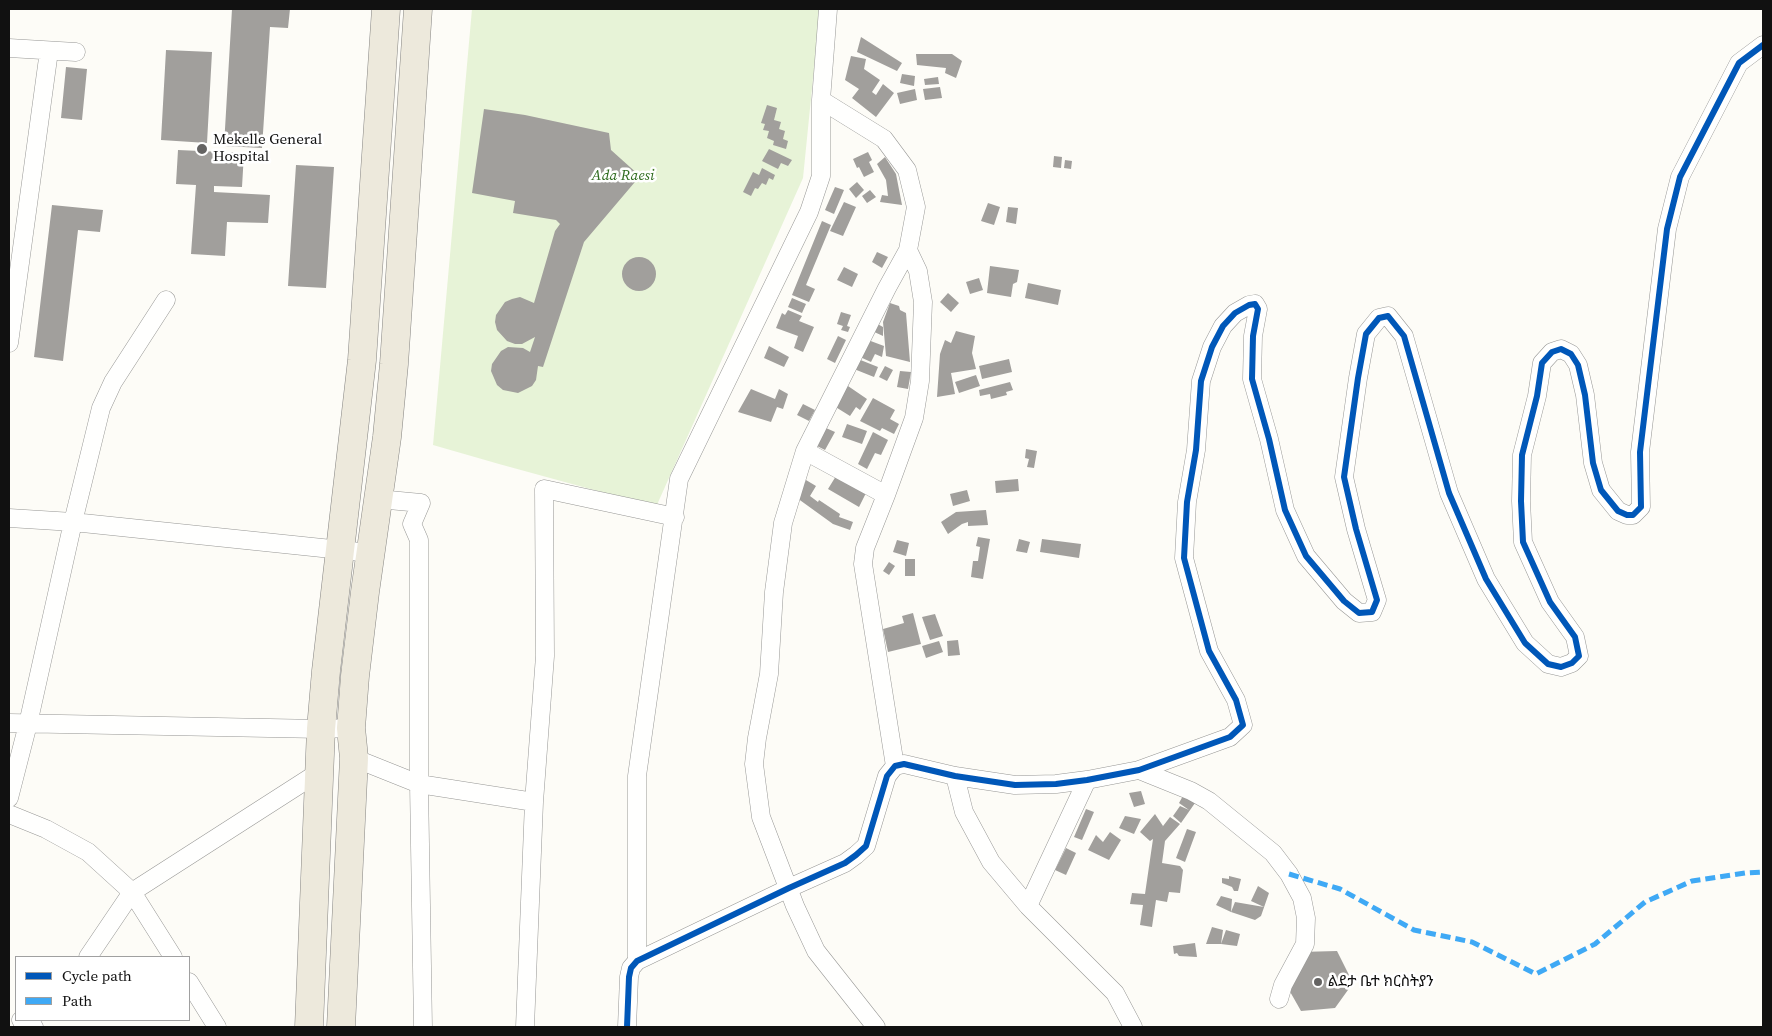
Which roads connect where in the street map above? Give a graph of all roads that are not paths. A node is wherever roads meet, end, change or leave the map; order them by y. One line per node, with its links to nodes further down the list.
1 (386, 9): 12 (main road)
2 (418, 9): 13 (main road)
3 (828, 9): 8 (street)
4 (1763, 45): 28 (street)
5 (9, 48): 6 (street)
6 (49, 51): 7 (street); 11 (street)
7 (76, 52)
8 (821, 100): 9 (street); 17 (street)
9 (908, 250): 14 (street); 15 (street)
10 (166, 300): 19 (street)
11 (9, 343)
12 (353, 433): 13 (main road); 20 (main road)
13 (387, 437): 16 (main road)
14 (805, 451): 15 (street); 36 (street)
15 (886, 495): 27 (street)
16 (378, 499): 21 (main road); 32 (street)
17 (675, 517): 34 (street); 41 (street)
18 (9, 518): 19 (street)
19 (73, 522): 20 (street); 23 (street)
20 (340, 551): 21 (street); 25 (main road)
21 (370, 553): 24 (main road)
22 (9, 723): 23 (street)
23 (28, 724): 25 (street); 33 (street)
24 (351, 728): 25 (street); 26 (main road)
25 (321, 730): 29 (main road)
26 (354, 758): 32 (street); 48 (main road)
27 (895, 766): 30 (street); 36 (street)
28 (1140, 770): 31 (street); 43 (street)
29 (319, 772): 37 (street); 47 (main road)
30 (955, 776): 31 (street); 38 (street)
31 (1087, 780): 38 (street)
32 (419, 784): 34 (street); 49 (street)
33 (9, 798)
34 (534, 802): 50 (street)
35 (9, 814): 37 (street)
36 (789, 888): 41 (street); 52 (street)
37 (132, 892): 39 (street); 40 (street)
38 (1028, 906): 53 (street)
39 (89, 956)
40 (172, 956)
41 (637, 961): 51 (street)
42 (190, 984): 46 (street)
43 (1279, 999)
44 (23, 1021): 45 (street)
45 (34, 1027)
46 (217, 1027)
47 (309, 1027)
48 (341, 1027)
49 (423, 1027)
50 (525, 1027)
51 (627, 1027)
52 (876, 1027)
53 (1133, 1027)

